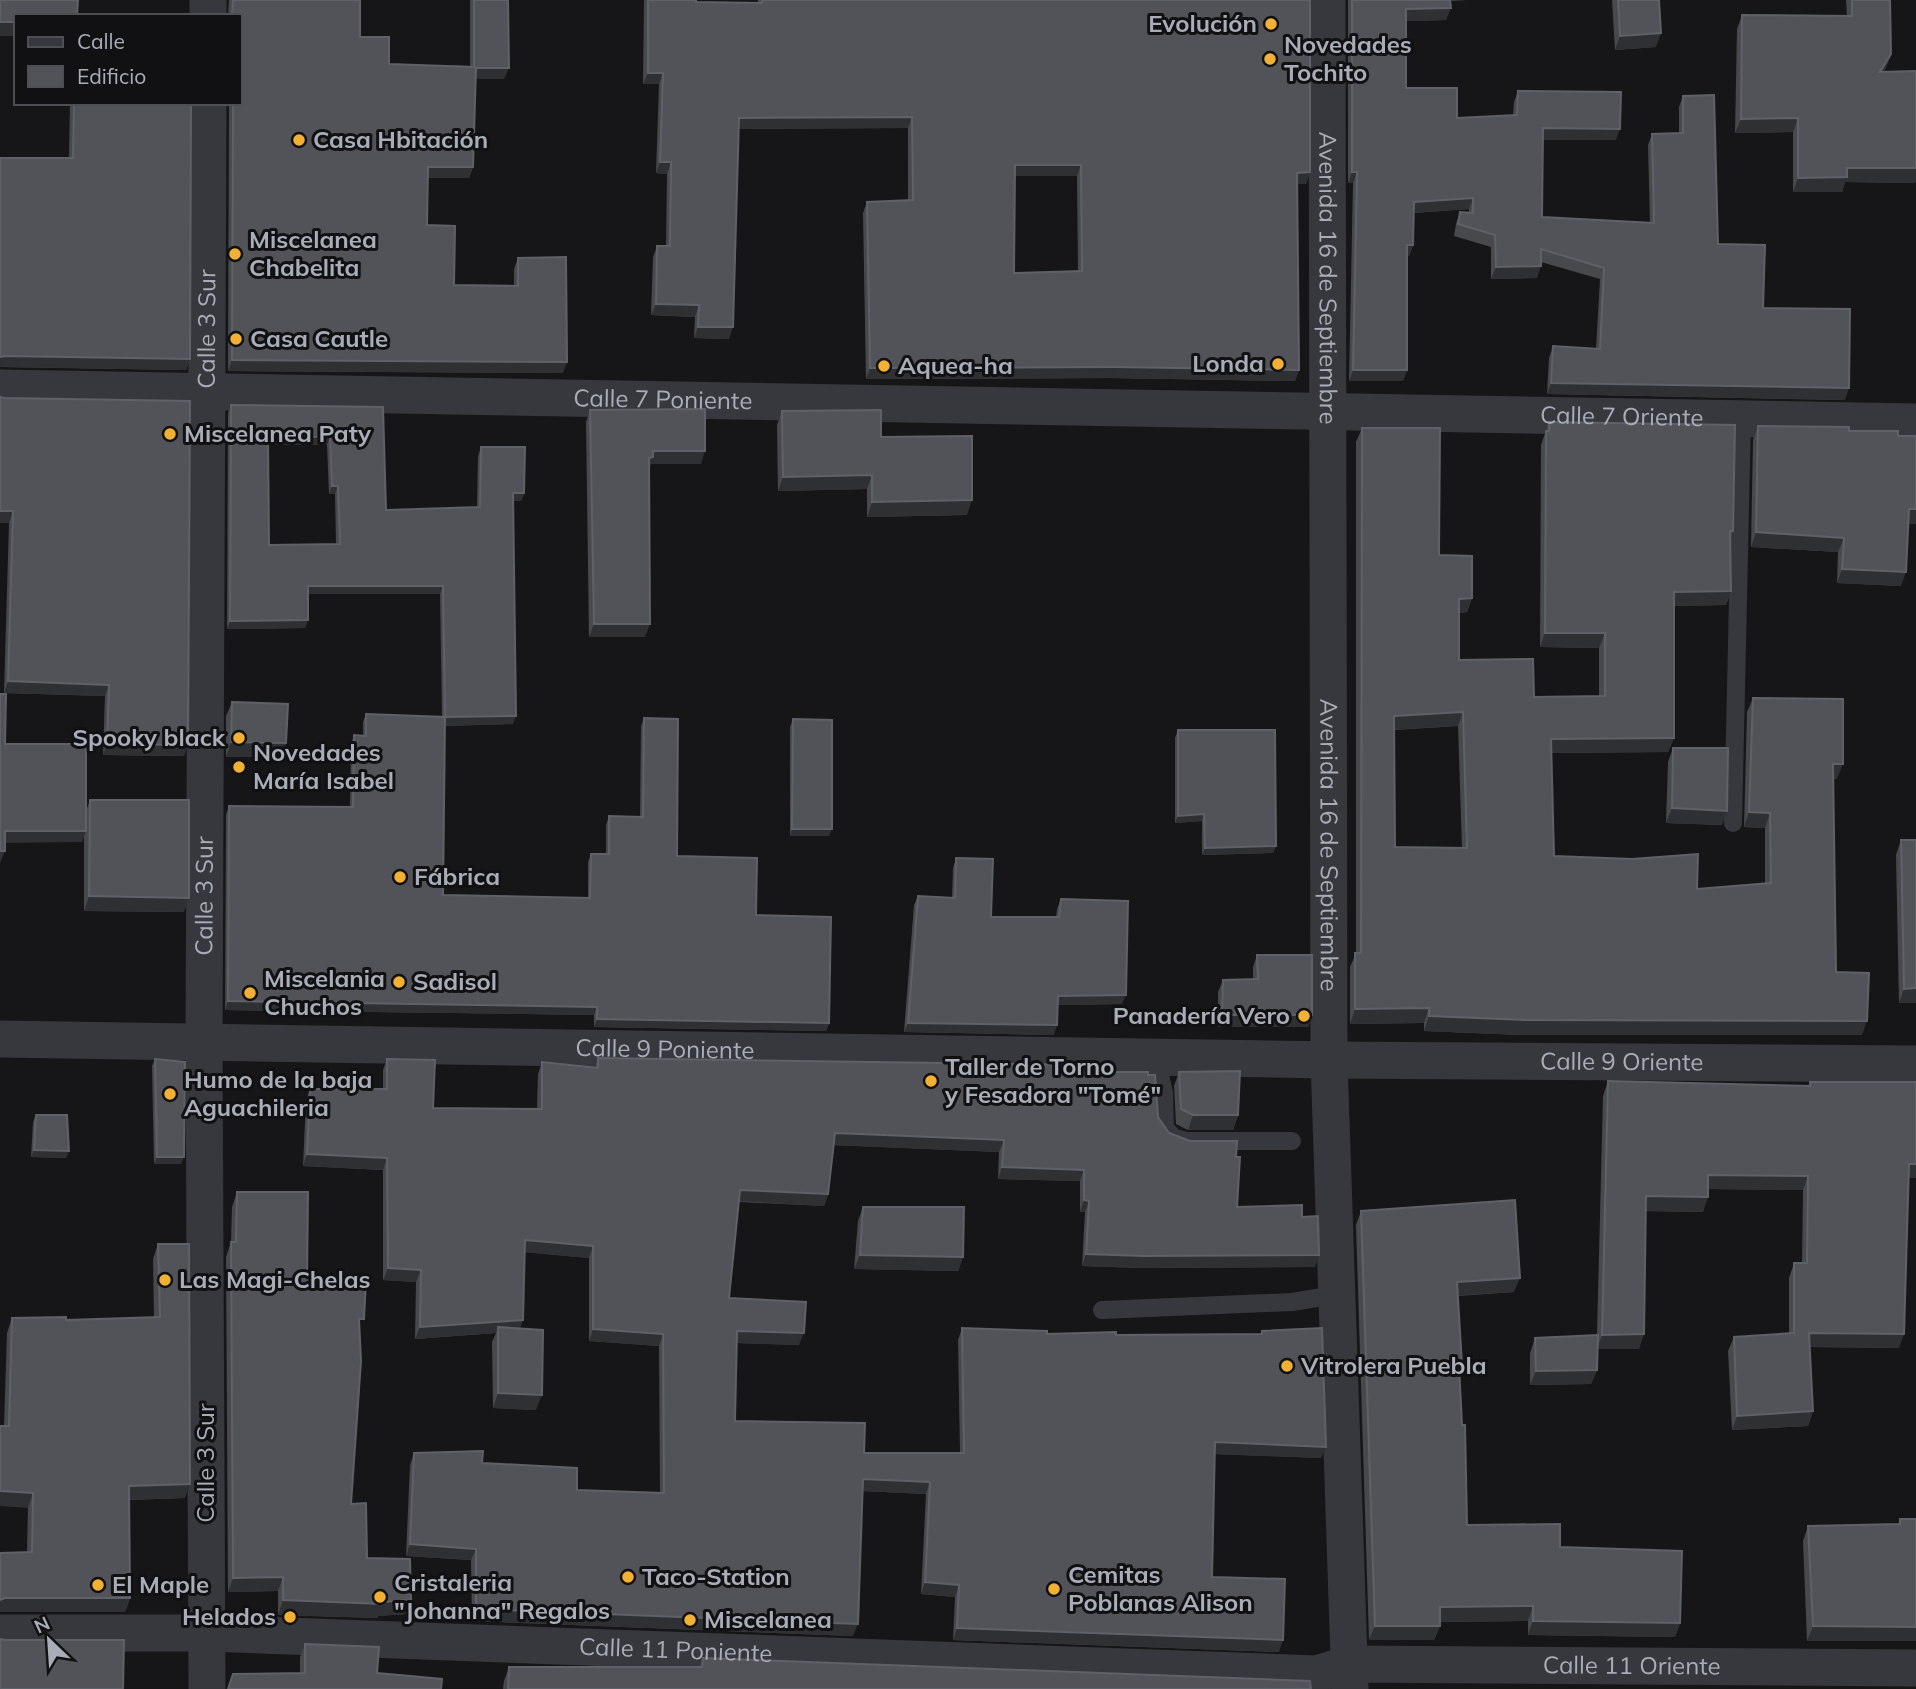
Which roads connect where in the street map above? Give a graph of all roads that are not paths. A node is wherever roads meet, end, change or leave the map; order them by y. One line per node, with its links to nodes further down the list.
1 (1328, 0): 5 (street, Avenida 16 de Septiembre)
2 (208, 105): 4 (street, Calle 3 Sur)
3 (0, 388): 4 (street, Calle 7 Poniente)
4 (206, 393): 5 (street, Calle 7 Poniente); 10 (street, Calle 3 Sur)
5 (1328, 412): 6 (street, Calle 7 Oriente); 12 (street, Avenida 16 de Septiembre)
6 (1742, 419): 7 (street, Calle 7 Oriente); 8 (lane)
7 (1916, 422)
8 (1733, 823)
9 (0, 1039): 10 (street, Calle 9 Poniente)
10 (204, 1042): 11 (street, Calle 9 Poniente); 18 (street, Calle 3 Sur)
11 (1156, 1057): 12 (street, Calle 9 Poniente); 14 (lane)
12 (1329, 1059): 13 (street, Calle 9 Oriente); 15 (street, Avenida 16 de Septiembre)
13 (1916, 1064)
14 (1292, 1141)
15 (1335, 1295): 16 (lane); 20 (street, Avenida 16 de Septiembre)
16 (1102, 1310)
17 (0, 1633): 18 (street, Calle 11 Poniente)
18 (206, 1633): 20 (street, Calle 11 Poniente); 22 (street, Calle 3 Sur)
19 (1916, 1668): 21 (street, Calle 11 Oriente)
20 (1350, 1676): 21 (street, Calle 11 Oriente)
21 (1701, 1678)
22 (206, 1689)

